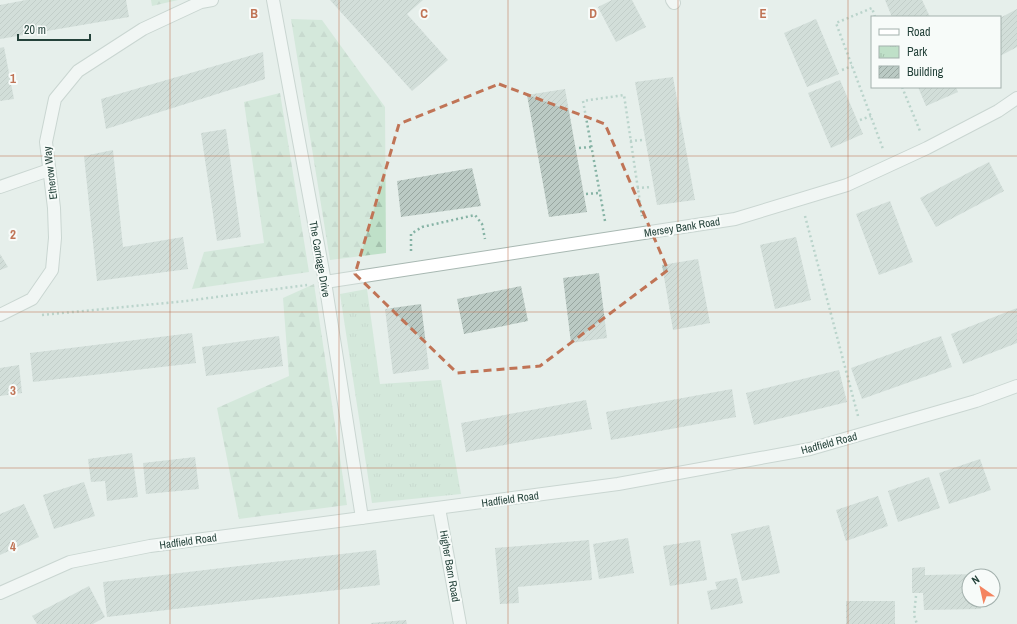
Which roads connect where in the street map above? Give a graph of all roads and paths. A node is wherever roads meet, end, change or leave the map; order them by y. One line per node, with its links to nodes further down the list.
1 (212, 0): 16 (street, Etherow Way)
2 (273, 0): 27 (street, The Carriage Drive)
3 (875, 16): 4 (path)
4 (852, 66): 5 (path); 8 (path)
5 (842, 70)
6 (902, 88): 14 (path)
7 (1017, 98): 14 (street, Mersey Bank Road)
8 (871, 116): 9 (path); 15 (path)
9 (860, 120)
10 (643, 140): 11 (path)
11 (630, 141): 12 (path); 19 (path)
12 (591, 147): 13 (path); 20 (path)
13 (579, 148)
14 (927, 148): 15 (street, Mersey Bank Road)
15 (889, 165): 22 (street, Mersey Bank Road)
16 (49, 170): 17 (street); 28 (street, Etherow Way)
17 (0, 186)
18 (651, 187): 19 (path)
19 (637, 188): 23 (path)
20 (599, 193): 21 (path); 24 (path)
21 (586, 194)
22 (800, 199): 23 (street, Mersey Bank Road); 31 (path)
23 (645, 233): 24 (street, Mersey Bank Road)
24 (608, 237): 25 (street, Mersey Bank Road)
25 (489, 258): 26 (street, Mersey Bank Road); 26 (path)
26 (411, 269): 27 (street, Mersey Bank Road)
27 (325, 282): 28 (path); 33 (street, The Carriage Drive)
28 (32, 299): 29 (street, Etherow Way)
29 (0, 315)
30 (1017, 386): 31 (street, Hadfield Road)
31 (863, 434): 32 (street, Hadfield Road)
32 (439, 508): 33 (street, Hadfield Road); 36 (street, Higher Barn Road)
33 (362, 518): 34 (street, Hadfield Road)
34 (0, 593)
35 (916, 596): 37 (path)
36 (460, 624)
37 (917, 624)

